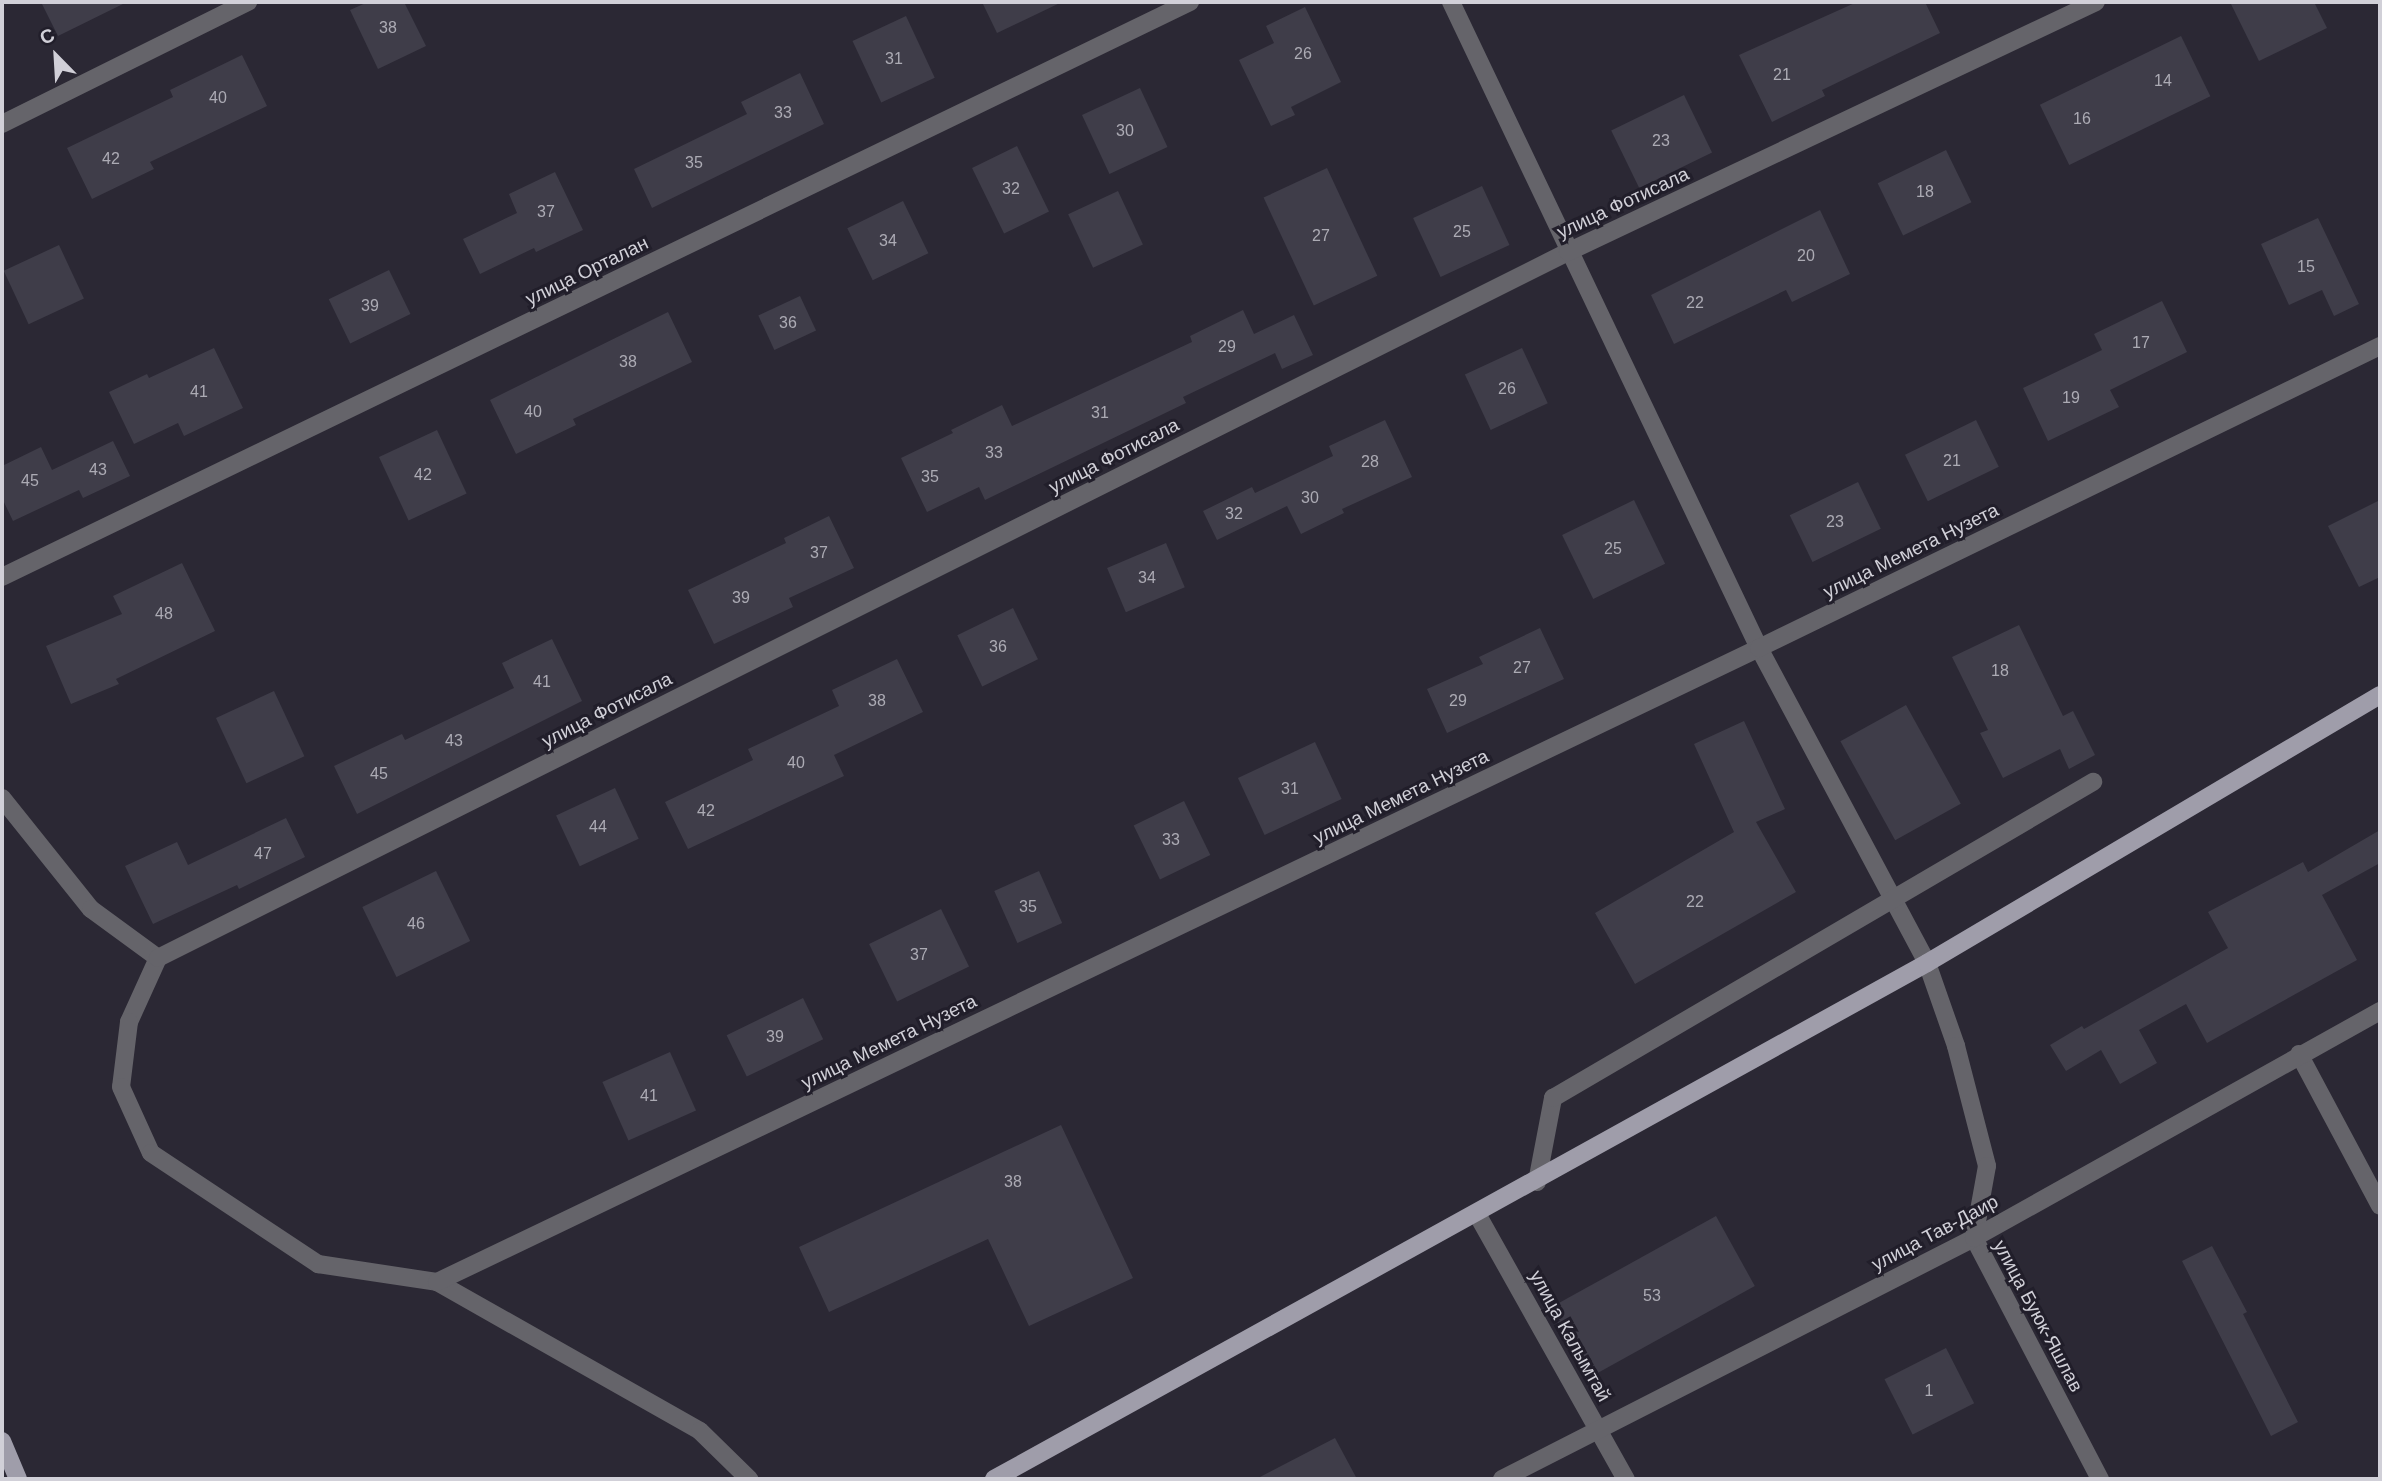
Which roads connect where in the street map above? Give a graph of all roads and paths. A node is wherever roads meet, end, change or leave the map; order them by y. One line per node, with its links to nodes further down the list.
1 (248, 2): 5 (street)
2 (1190, 2): 8 (street, улица Орталан)
3 (1451, 2): 6 (street, улица Буюк-Яшлав)
4 (2095, 2): 6 (street, улица Фотисала)
5 (2, 124)
6 (1568, 252): 9 (street, улица Буюк-Яшлав); 14 (street, улица Фотисала)
7 (2380, 346): 9 (street, улица Мемета Нузета)
8 (2, 577)
9 (1759, 648): 13 (street, улица Буюк-Яшлав); 22 (street, улица Мемета Нузета)
10 (2380, 695): 15 (main road)
11 (2093, 782): 13 (street)
12 (2, 797): 14 (street)
13 (1892, 899): 15 (street, улица Буюк-Яшлав); 18 (street)
14 (158, 958): 22 (street)
15 (1927, 963): 18 (main road); 21 (street, улица Буюк-Яшлав)
16 (2380, 1011): 17 (street, улица Тав-Даир)
17 (2299, 1054): 19 (street); 21 (street, улица Тав-Даир)
18 (1537, 1182): 20 (main road)
19 (2380, 1206)
20 (1477, 1214): 23 (street, улица Калымтай); 27 (main road)
21 (1974, 1238): 23 (street, улица Тав-Даир); 30 (street, улица Буюк-Яшлав)
22 (437, 1282): 26 (street)
23 (1599, 1430): 28 (street, улица Тав-Даир); 29 (street, улица Калымтай)
24 (2, 1441): 25 (main road)
25 (18, 1479)
26 (749, 1479)
27 (994, 1479)
28 (1502, 1479)
29 (1626, 1479)
30 (2100, 1479)

